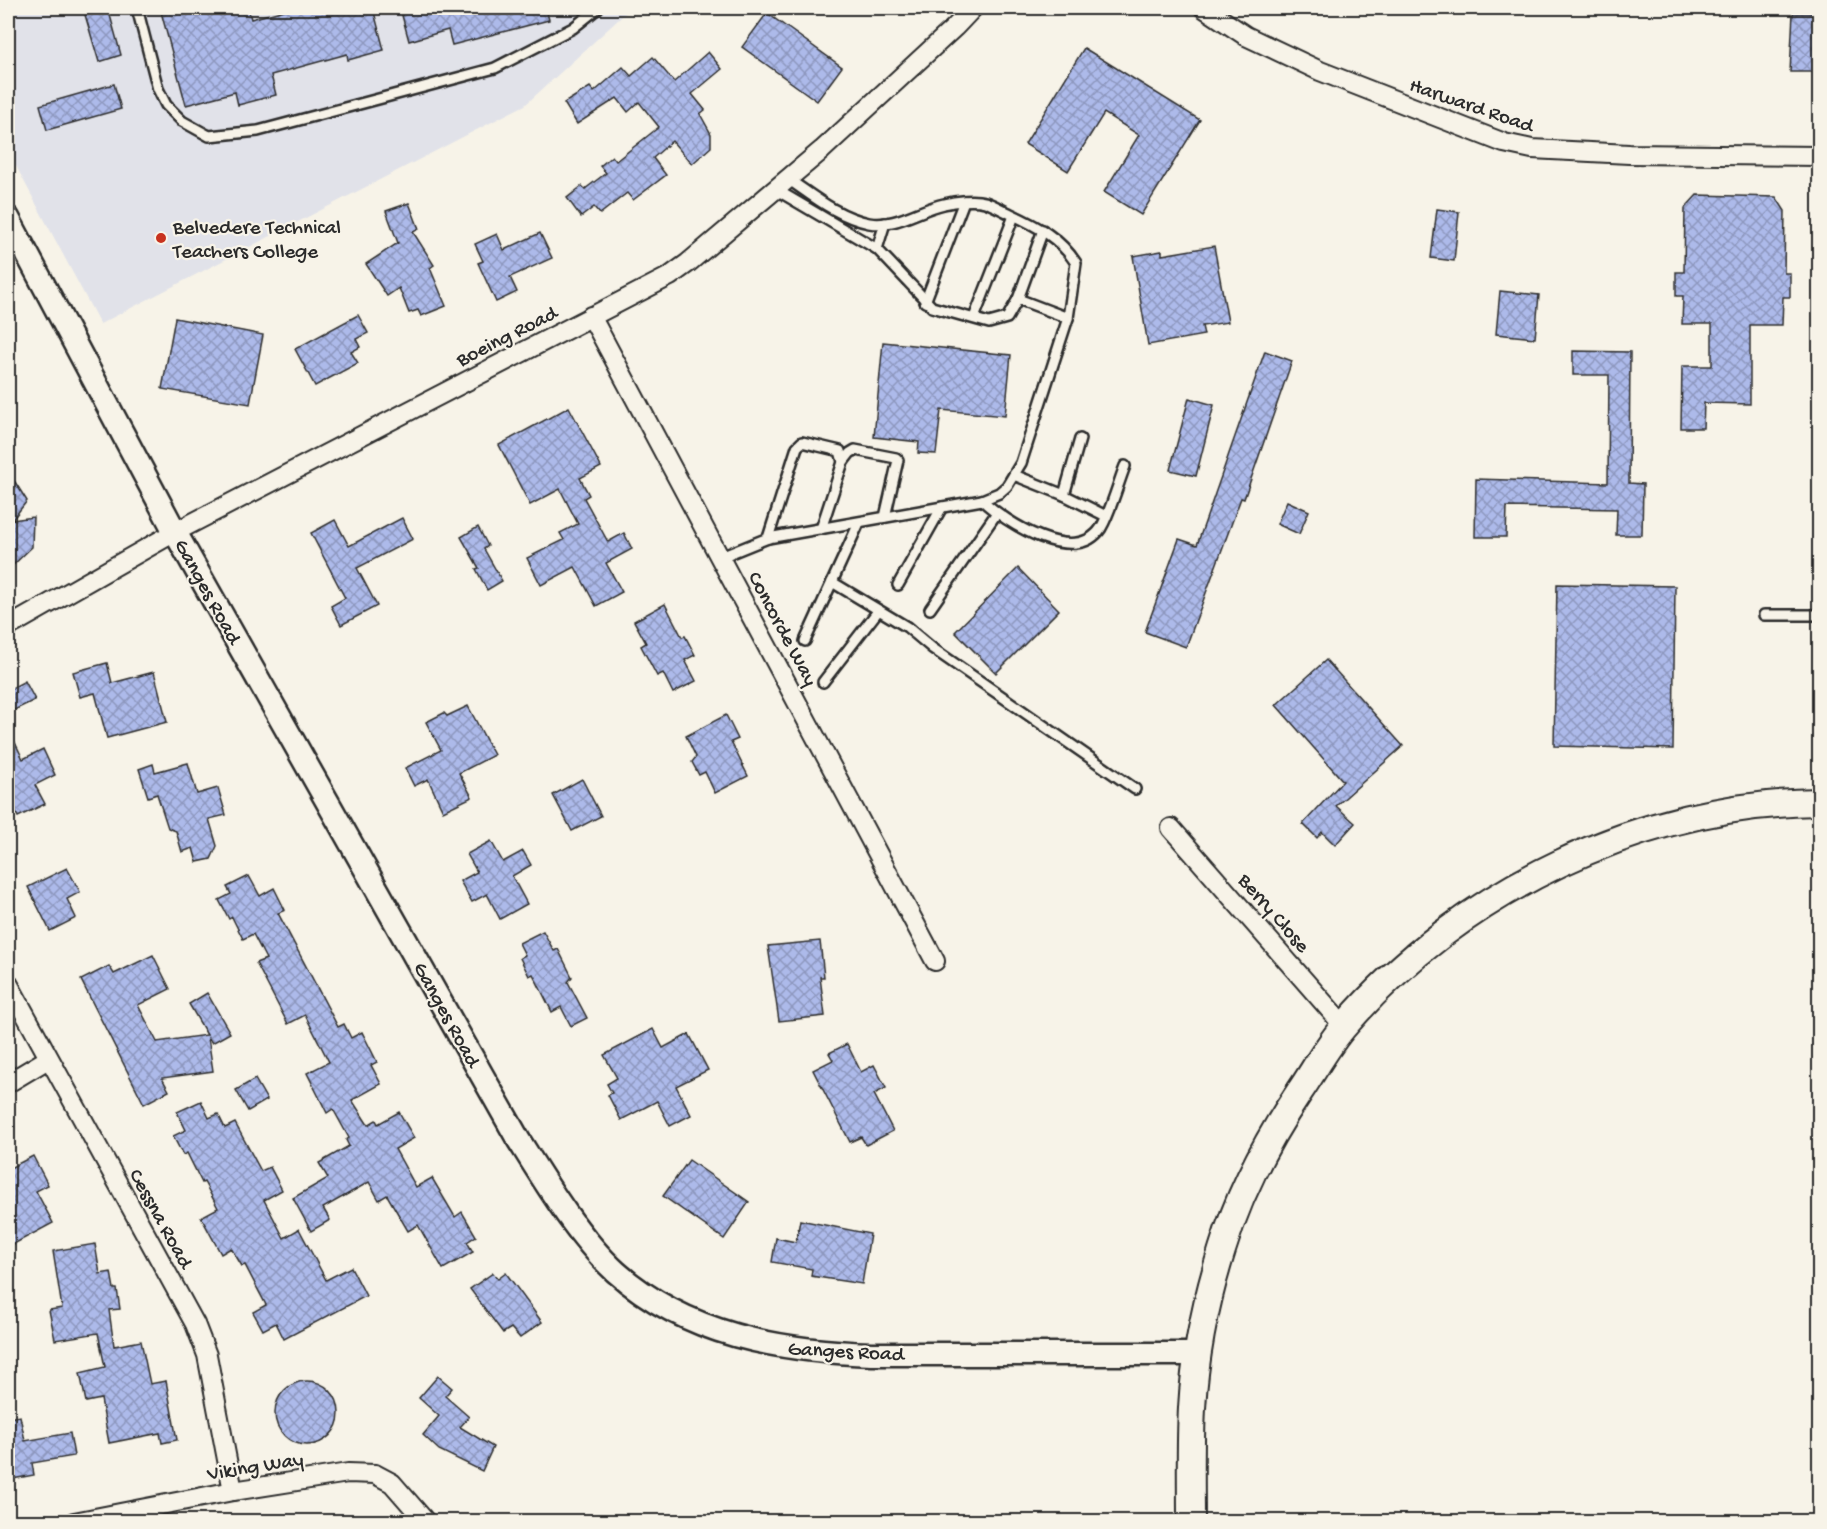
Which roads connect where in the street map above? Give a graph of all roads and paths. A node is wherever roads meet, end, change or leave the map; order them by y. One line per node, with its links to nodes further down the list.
1 (137, 8): 2 (lane)
2 (598, 8)
3 (973, 8): 6 (street, Boeing Road)
4 (1204, 8): 5 (street, Harward Road)
5 (1820, 156)
6 (782, 184): 10 (lane); 12 (lane); 15 (street, Boeing Road)
7 (964, 201): 8 (lane); 10 (lane); 14 (lane)
8 (1014, 216): 11 (lane); 16 (lane)
9 (8, 218): 30 (street, Ganges Road)
10 (885, 223): 12 (lane)
11 (1043, 230): 13 (lane); 17 (lane)
12 (877, 249): 14 (lane)
13 (1018, 299): 16 (lane); 17 (lane)
14 (925, 302): 16 (lane)
15 (591, 316): 30 (street, Boeing Road); 32 (street, Concorde Way)
16 (974, 318)
17 (1068, 318): 21 (lane)
18 (1080, 438): 22 (lane)
19 (843, 462): 27 (lane); 29 (lane); 31 (lane)
20 (1125, 466): 26 (lane)
21 (1014, 475): 22 (lane); 23 (lane)
22 (1064, 495): 26 (lane)
23 (982, 500): 24 (lane); 25 (lane)
24 (942, 507): 27 (lane); 34 (lane)
25 (996, 514): 26 (lane); 35 (lane)
26 (1106, 516)
27 (885, 517): 28 (lane)
28 (859, 523): 29 (lane); 33 (lane)
29 (821, 529): 31 (lane)
30 (175, 532): 39 (street, Boeing Road); 50 (street, Ganges Road)
31 (768, 538): 32 (lane)
32 (721, 557): 45 (street, Concorde Way)
33 (832, 582): 36 (lane); 40 (lane)
34 (897, 585)
35 (930, 609)
36 (878, 611): 41 (lane); 42 (lane)
37 (1764, 615): 38 (lane)
38 (1820, 615)
39 (8, 627)
40 (805, 641)
41 (823, 682)
42 (1135, 789)
43 (1820, 802): 47 (main road)
44 (1172, 828): 47 (street, Berry Close)
45 (935, 961)
46 (8, 983): 48 (street, Cessna Road)
47 (1344, 1026): 50 (main road)
48 (48, 1059): 49 (street); 51 (street, Cessna Road)
49 (8, 1083)
50 (1198, 1353): 54 (main road)
51 (233, 1491): 52 (street, Viking Way); 53 (street, Viking Way)
52 (74, 1521)
53 (426, 1521)
54 (1191, 1521)

